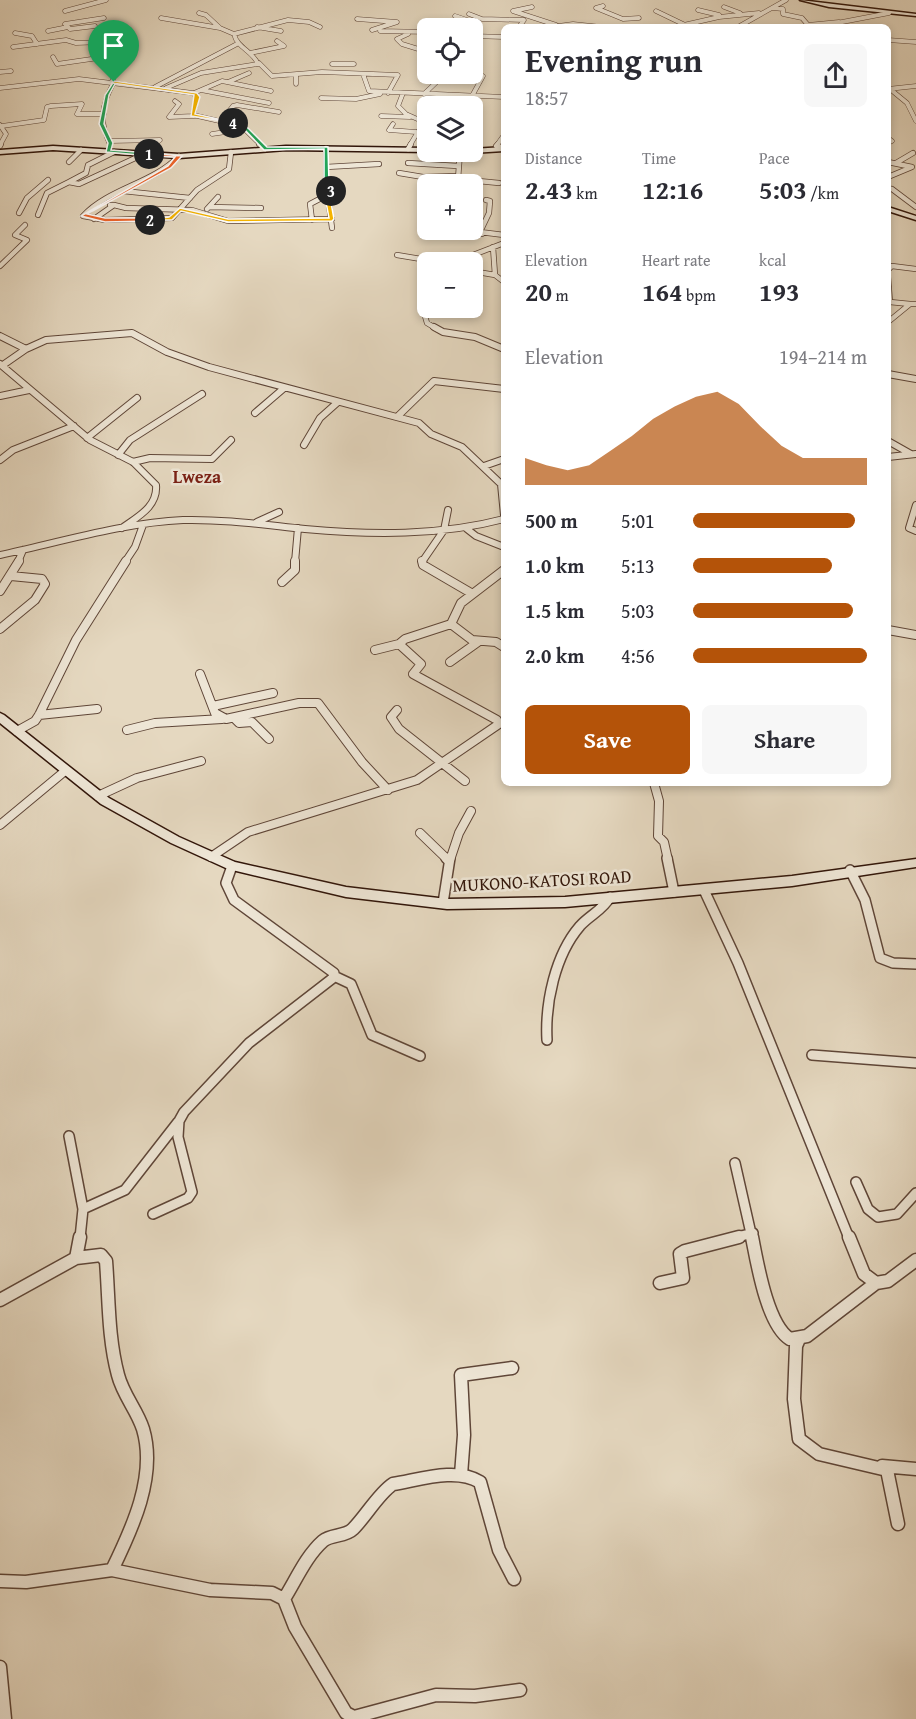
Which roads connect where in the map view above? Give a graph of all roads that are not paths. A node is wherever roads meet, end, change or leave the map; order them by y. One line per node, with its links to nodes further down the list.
1 (106, 0): 9 (street)
2 (786, 0): 7 (street)
3 (802, 0): 13 (main road)
4 (603, 6): 24 (street)
5 (532, 7): 23 (street)
6 (724, 7): 14 (street)
7 (773, 8): 15 (street); 35 (street)
8 (698, 10): 19 (street)
9 (65, 11)
10 (656, 11): 33 (street)
11 (202, 12): 41 (street)
12 (494, 13): 26 (street)
13 (889, 13): 17 (main road); 29 (street)
14 (744, 14): 15 (street); 19 (street)
15 (759, 14): 34 (street)
16 (469, 15): 26 (street)
17 (916, 15)
18 (454, 16): 22 (street)
19 (725, 17): 33 (street)
20 (104, 18): 38 (street)
21 (161, 18): 41 (street)
22 (460, 18)
23 (532, 18): 28 (street); 32 (street)
24 (639, 18)
25 (357, 19): 27 (street)
26 (506, 19): 28 (street)
27 (383, 20): 30 (street); 44 (street)
28 (523, 20): 31 (street)
29 (839, 22): 36 (street); 37 (street)
30 (376, 23)
31 (521, 24)
32 (553, 24)
33 (683, 24)
34 (743, 24)
35 (807, 24)
36 (818, 24)
37 (835, 24)
38 (68, 27): 42 (street); 53 (street)
39 (256, 27): 40 (street); 43 (street); 47 (street)
40 (320, 27)
41 (220, 28): 47 (street)
42 (48, 31)
43 (281, 31)
44 (411, 32): 45 (street); 59 (street)
45 (417, 32)
46 (15, 33): 56 (street)
47 (234, 34): 57 (street)
48 (483, 36): 49 (street)
49 (489, 36): 50 (street); 55 (street)
50 (501, 37)
51 (891, 40): 54 (street)
52 (278, 41): 60 (street)
53 (98, 42): 56 (street); 61 (street)
54 (916, 42)
55 (487, 43)
56 (37, 44): 58 (street)
57 (237, 44): 60 (street); 83 (street)
58 (13, 47)
59 (417, 49)
60 (250, 53): 64 (street)
61 (111, 56): 62 (street); 77 (street)
62 (53, 57)
63 (338, 58): 67 (street)
64 (259, 63): 75 (street); 86 (street)
65 (353, 63): 67 (street); 73 (street)
66 (332, 64): 67 (street)
67 (340, 64)
68 (295, 68): 72 (street)
69 (11, 71): 70 (street)
70 (0, 72)
71 (249, 73): 78 (street)
72 (302, 73): 73 (street); 75 (street)
73 (355, 73): 74 (street)
74 (363, 74): 92 (street); 93 (street)
75 (296, 75): 79 (street)
76 (271, 80): 85 (street)
77 (113, 82): 83 (street); 84 (street); 103 (street)
78 (228, 83): 85 (street); 88 (street)
79 (296, 84)
80 (435, 84): 95 (street)
81 (479, 84): 96 (street)
82 (916, 86): 87 (street)
83 (155, 87): 86 (street)
84 (0, 88)
85 (255, 88): 89 (street)
86 (166, 89): 91 (street)
87 (891, 89)
88 (201, 90): 91 (street); 101 (street)
89 (271, 91)
90 (891, 91): 108 (street)
91 (194, 93): 104 (street)
92 (381, 93): 93 (street); 99 (street)
93 (388, 93): 94 (street)
94 (403, 93): 95 (street); 106 (street)
95 (424, 94): 96 (street)
96 (472, 96)
97 (483, 96): 98 (street)
98 (501, 97)
99 (321, 98)
100 (175, 101): 104 (street)
101 (269, 103)
102 (279, 112): 107 (street)
103 (104, 114): 110 (street); 114 (street)
104 (194, 116): 107 (street)
105 (381, 116): 106 (street)
106 (411, 117): 112 (street)
107 (222, 120): 111 (street)
108 (916, 121)
109 (393, 124): 112 (street)
110 (1, 125): 115 (street)
111 (247, 129): 113 (street); 117 (street)
112 (416, 132): 118 (street)
113 (212, 134)
114 (110, 141): 124 (street); 127 (street)
115 (1, 143)
116 (326, 148): 117 (main road); 118 (main road); 136 (street)
117 (266, 149): 125 (main road)
118 (408, 149): 119 (main road)
119 (417, 149)
120 (501, 149): 122 (main road)
121 (81, 150): 123 (main road); 124 (main road); 129 (street)
122 (483, 150)
123 (0, 152)
124 (111, 152): 127 (main road); 142 (street)
125 (231, 152): 128 (main road); 150 (street)
126 (913, 153): 133 (street)
127 (142, 154): 128 (main road); 142 (street)
128 (179, 156): 146 (street)
129 (69, 162)
130 (459, 162): 135 (street)
131 (891, 162): 133 (street)
132 (408, 163): 135 (street)
133 (896, 163): 140 (street)
134 (379, 164): 136 (street)
135 (458, 166): 138 (street)
136 (326, 167): 149 (street)
137 (399, 173): 139 (street)
138 (457, 174)
139 (417, 175)
140 (891, 176)
141 (48, 180): 158 (street)
142 (69, 182): 160 (street)
143 (483, 182): 144 (street)
144 (498, 183)
145 (892, 189): 154 (street)
146 (123, 191): 147 (street); 150 (street)
147 (112, 197): 152 (street); 162 (street)
148 (218, 197): 153 (street)
149 (328, 197): 163 (street); 164 (street)
150 (190, 198): 156 (street)
151 (486, 200): 165 (street)
152 (114, 205): 156 (street); 162 (street)
153 (209, 207): 155 (street); 159 (street)
154 (916, 207)
155 (261, 208)
156 (180, 209): 159 (street); 162 (street)
157 (891, 211): 161 (main road)
158 (18, 213)
159 (199, 213): 164 (street)
160 (38, 215)
161 (916, 218)
162 (94, 219)
163 (332, 219): 164 (street); 167 (street)
164 (312, 220)
165 (483, 223)
166 (25, 225): 175 (street)
167 (332, 228)
168 (483, 234): 169 (street)
169 (501, 235)
170 (501, 244): 171 (street)
171 (493, 247): 172 (street); 179 (street)
172 (480, 252)
173 (396, 255): 174 (street)
174 (417, 258)
175 (0, 266)
176 (891, 267): 177 (street)
177 (916, 269)
178 (483, 273): 179 (street)
179 (495, 275): 180 (street)
180 (501, 280)
181 (891, 302): 182 (street)
182 (913, 304): 184 (street)
183 (426, 318): 186 (street)
184 (891, 320)
185 (0, 336): 187 (street)
186 (501, 348)
187 (26, 349): 188 (street); 193 (street)
188 (2, 365): 191 (street)
189 (0, 375): 191 (street)
190 (891, 375): 192 (street)
191 (14, 377): 195 (street)
192 (916, 379)
193 (283, 388): 199 (street); 200 (street)
194 (501, 389): 201 (street)
195 (29, 390): 197 (street); 202 (street)
196 (202, 394): 208 (street)
197 (0, 396)
198 (137, 398): 203 (street)
199 (338, 402): 201 (street); 206 (street)
200 (255, 413)
201 (398, 416): 213 (street)
202 (74, 426): 203 (street); 210 (street)
203 (87, 438): 208 (street)
204 (231, 440): 212 (street)
205 (891, 443): 207 (street)
206 (304, 445)
207 (913, 454): 209 (street)
208 (118, 455): 212 (street)
209 (891, 457)
210 (0, 460)
211 (501, 460): 213 (street)
212 (133, 462): 223 (street)
213 (484, 466): 214 (street)
214 (501, 485)
215 (916, 505): 225 (street)
216 (448, 510): 224 (street)
217 (279, 512): 219 (street)
218 (501, 518): 222 (street)
219 (257, 523): 220 (street); 221 (street)
220 (143, 525): 223 (street); 248 (street)
221 (298, 528): 224 (street); 231 (street)
222 (467, 529): 224 (street); 226 (street)
223 (119, 530): 227 (street)
224 (444, 530): 233 (street)
225 (916, 531)
226 (501, 546)
227 (23, 550): 228 (street); 230 (street)
228 (0, 555)
229 (501, 574): 233 (street)
230 (11, 576): 232 (street); 235 (street)
231 (282, 582)
232 (0, 591)
233 (471, 593): 234 (street)
234 (451, 624): 238 (street); 239 (street)
235 (0, 629)
236 (891, 631): 237 (street)
237 (916, 635)
238 (478, 642): 240 (street); 242 (street)
239 (399, 644): 241 (street); 255 (street)
240 (501, 645)
241 (375, 650)
242 (450, 662)
243 (200, 674): 245 (street)
244 (273, 693): 245 (street)
245 (213, 706): 250 (street)
246 (97, 709): 248 (street)
247 (397, 710): 255 (street)
248 (39, 715): 252 (street)
249 (0, 717): 252 (main road, MUKONO-KATOSI ROAD)
250 (230, 718): 251 (street); 253 (street); 259 (street)
251 (127, 730)
252 (17, 731): 256 (main road, MUKONO-KATOSI ROAD)
253 (269, 739)
254 (201, 761): 260 (street)
255 (443, 762): 257 (street); 259 (street)
256 (65, 771): 260 (main road, MUKONO-KATOSI ROAD); 262 (street)
257 (465, 781)
258 (655, 786): 270 (street)
259 (388, 790): 264 (street)
260 (98, 796): 264 (main road, MUKONO-KATOSI ROAD)
261 (471, 811): 265 (street)
262 (0, 825)
263 (420, 833): 265 (street)
264 (211, 856): 267 (main road, MUKONO-KATOSI ROAD)
265 (448, 860): 272 (street)
266 (916, 862): 268 (main road, MUKONO-KATOSI ROAD)
267 (232, 866): 272 (main road, MUKONO-KATOSI ROAD); 274 (street)
268 (850, 870): 269 (main road, MUKONO-KATOSI ROAD); 273 (street)
269 (704, 890): 270 (main road, MUKONO-KATOSI ROAD); 290 (street)
270 (674, 892): 271 (main road, MUKONO-KATOSI ROAD)
271 (609, 897): 272 (main road, MUKONO-KATOSI ROAD); 275 (street)
272 (442, 903)
273 (916, 964)
274 (334, 975): 277 (street); 279 (street)
275 (547, 1040)
276 (812, 1055): 278 (street)
277 (420, 1056)
278 (916, 1063)
279 (178, 1122): 284 (street); 285 (street)
280 (69, 1136): 284 (street)
281 (735, 1163): 286 (street)
282 (856, 1182): 283 (street)
283 (916, 1193)
284 (83, 1209): 287 (street)
285 (153, 1214)
286 (753, 1233): 289 (street); 292 (street)
287 (76, 1258): 291 (street); 298 (street)
288 (916, 1260): 290 (street)
289 (660, 1283)
290 (876, 1283): 292 (street)
291 (0, 1300)
292 (800, 1339): 294 (street)
293 (512, 1368): 296 (street)
294 (878, 1466): 295 (street); 297 (street)
295 (916, 1469)
296 (461, 1475): 299 (street); 301 (street)
297 (898, 1524)
298 (112, 1570): 300 (street); 301 (street)
299 (514, 1579)
300 (0, 1581)
301 (284, 1599): 303 (street)
302 (0, 1667): 304 (street)
303 (520, 1690)
304 (5, 1719)

